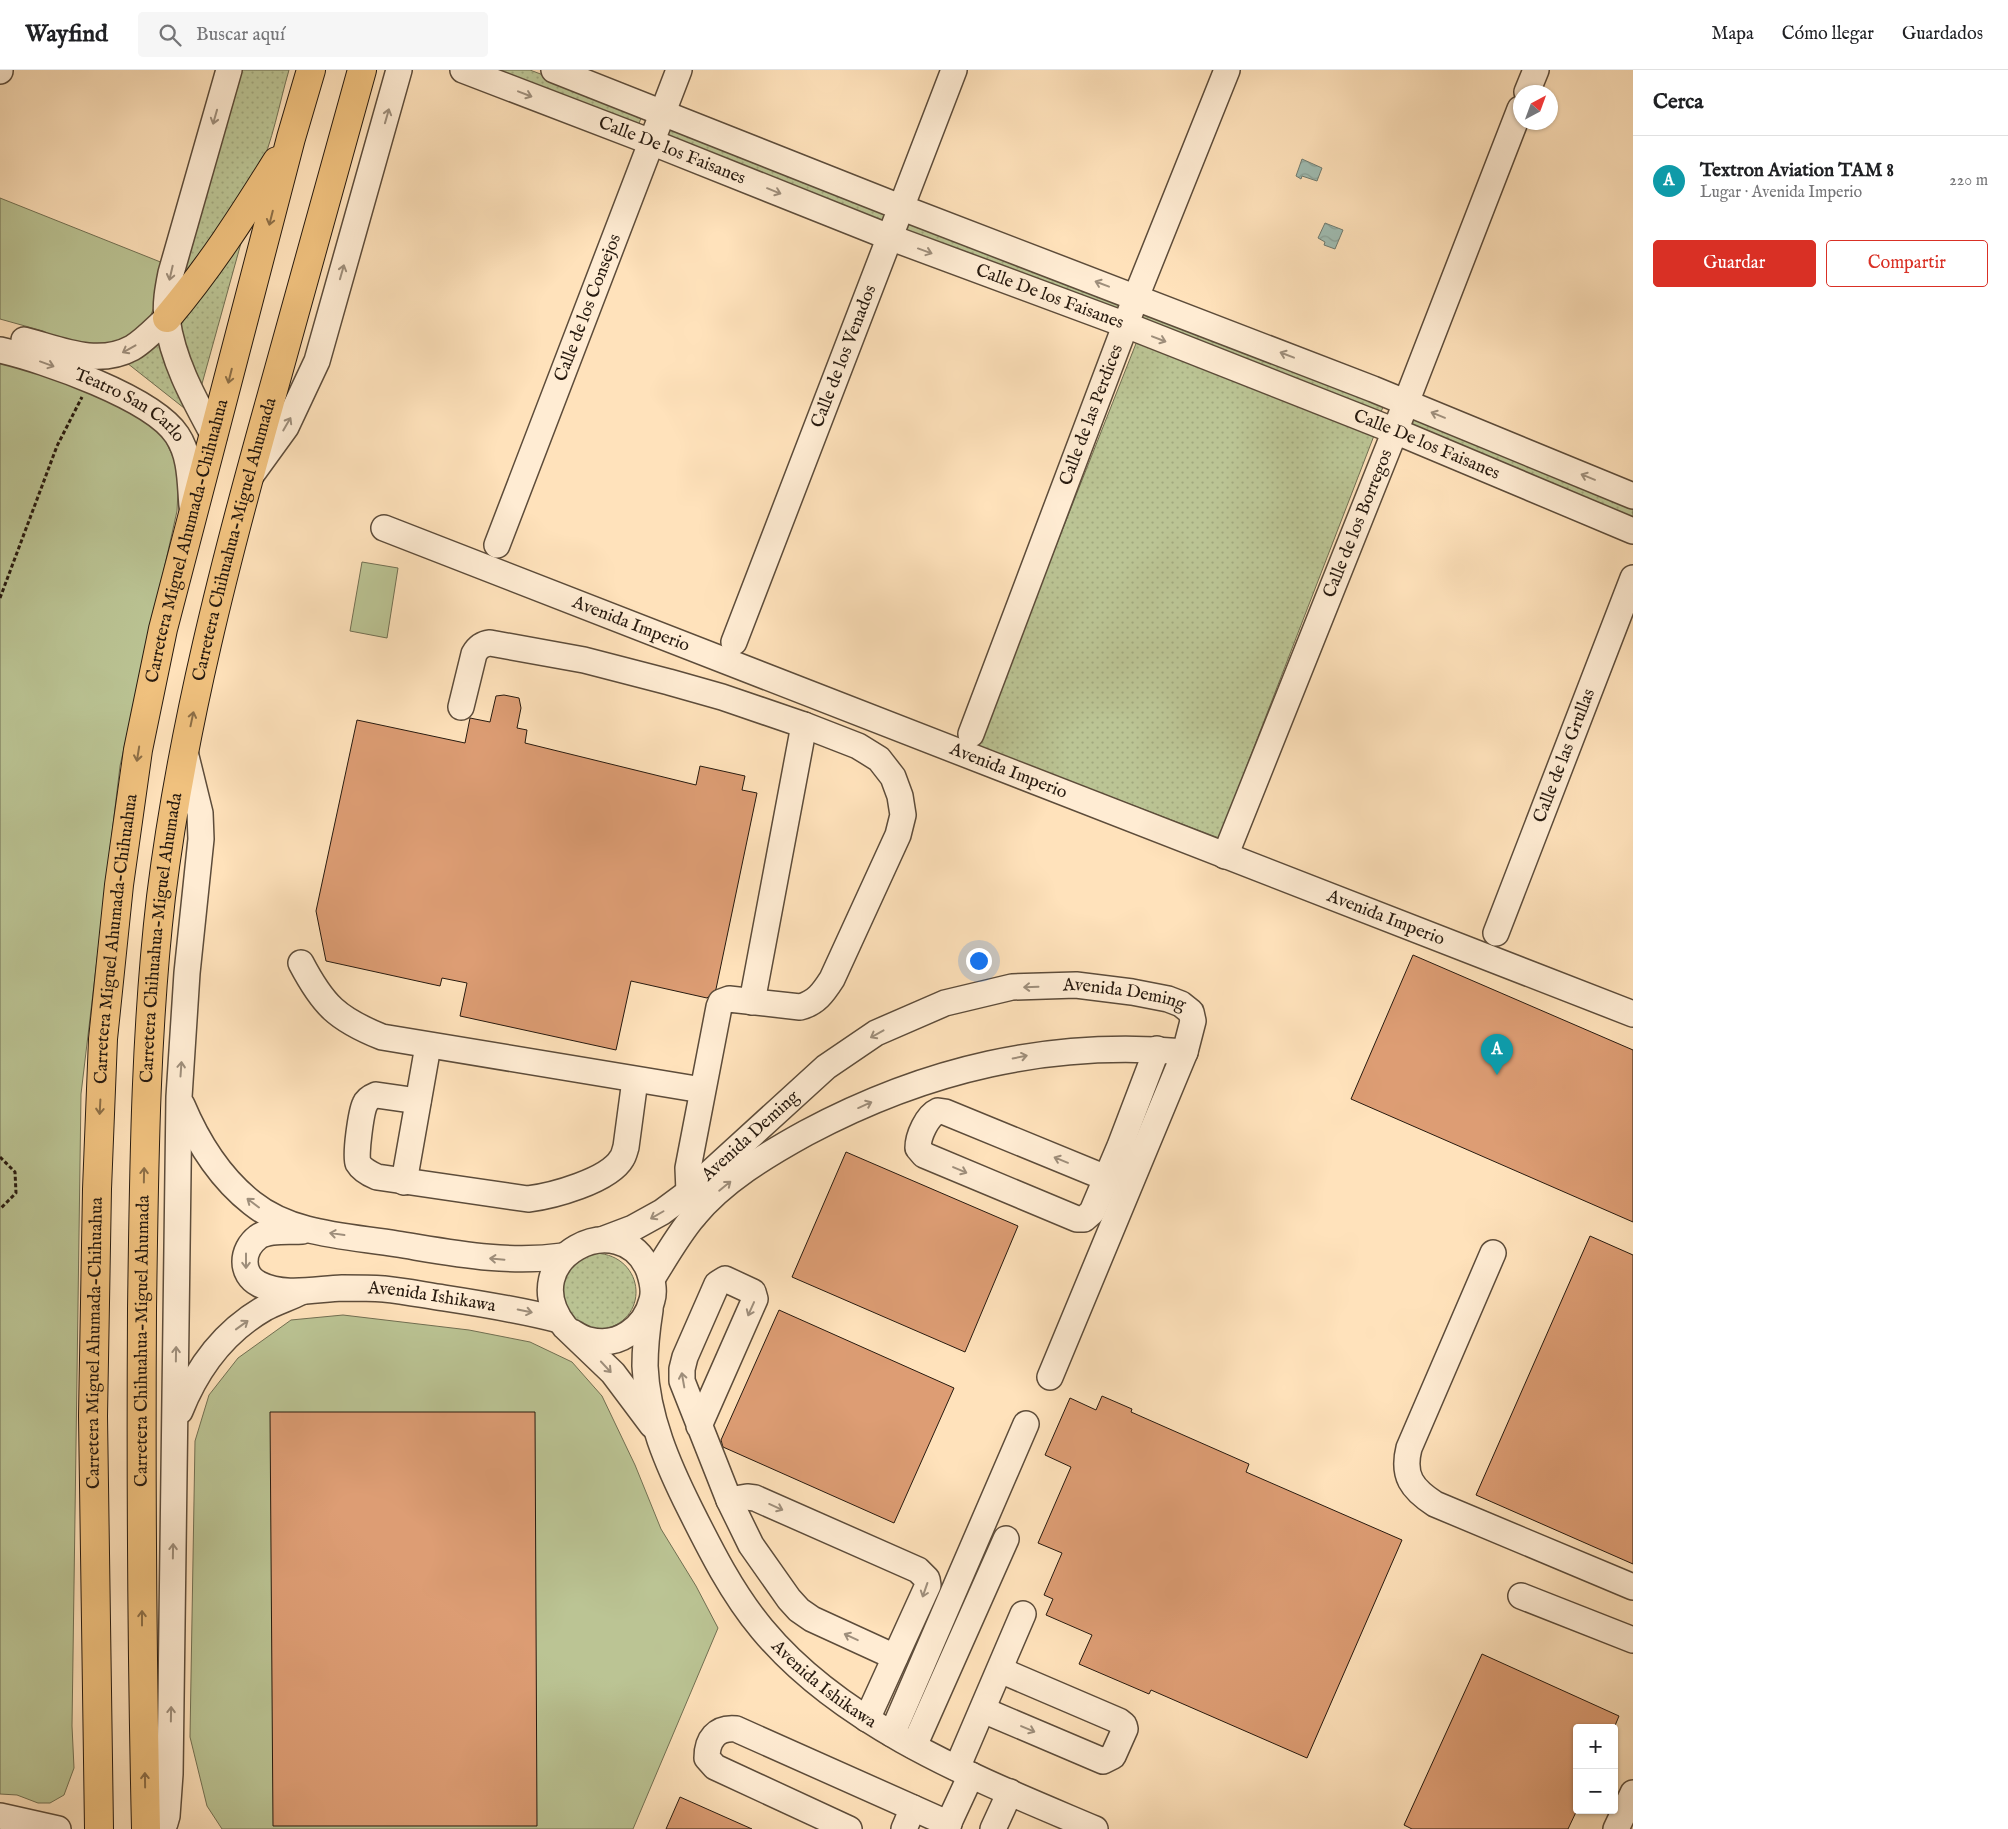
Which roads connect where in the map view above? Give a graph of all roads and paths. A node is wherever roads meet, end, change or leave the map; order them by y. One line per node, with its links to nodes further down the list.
1 (228, 70): 19 (street, one-way to 19)
2 (311, 70): 14 (main road, Carretera Miguel Ahumada-Chihuahua)
3 (362, 70): 27 (main road, Carretera Chihuahua-Miguel Ahumada)
4 (400, 70): 27 (street, one-way to 4)
5 (463, 70): 15 (street, Calle De los Faisanes, one-way to 15)
6 (554, 70): 12 (street, Calle De los Faisanes)
7 (678, 70): 12 (street, Calle de los Consejos)
8 (954, 70): 16 (street, Calle de los Venados)
9 (1227, 70): 18 (street, Calle de las Perdices)
10 (1536, 70): 11 (street)
11 (1530, 85)
12 (662, 112): 15 (street, Calle de los Consejos); 16 (street, Calle De los Faisanes)
13 (1513, 127): 24 (street, Calle de los Borregos)
14 (292, 138): 19 (main road); 26 (main road, Carretera Miguel Ahumada-Chihuahua, one-way to 26)
15 (651, 142): 17 (street, Calle De los Faisanes, one-way to 17); 32 (street, Calle de los Consejos)
16 (900, 207): 17 (street, Calle de los Venados); 18 (street, Calle De los Faisanes, one-way to 16)
17 (889, 237): 20 (street, Calle De los Faisanes, one-way to 20); 35 (street, Calle de los Venados)
18 (1136, 297): 20 (street, Calle de las Perdices); 24 (street, Calle De los Faisanes, one-way to 18)
19 (167, 318): 21 (street, Teatro San Carlo, one-way to 21); 26 (street)
20 (1126, 326): 25 (street, Calle De los Faisanes, one-way to 25); 38 (street, Calle de las Perdices)
21 (0, 334)
22 (0, 350): 23 (street, Teatro San Carlo, one-way to 23)
23 (90, 380): 29 (street, Teatro San Carlo); 34 (path)
24 (1406, 402): 25 (street, Calle de los Borregos); 28 (street, Calle De los Faisanes, one-way to 24)
25 (1396, 431): 31 (street, Calle De los Faisanes); 40 (street, Calle de los Borregos)
26 (214, 436): 29 (main road, Carretera Miguel Ahumada-Chihuahua)
27 (249, 478): 39 (main road, Carretera Chihuahua-Miguel Ahumada, one-way to 27)
28 (1633, 496)
29 (192, 519): 89 (main road, Carretera Miguel Ahumada-Chihuahua, one-way to 89)
30 (384, 528): 40 (street, Avenida Imperio)
31 (1633, 531)
32 (497, 545)
33 (1633, 578): 41 (street, Calle de las Grullas)
34 (0, 598)
35 (734, 642)
36 (461, 707): 37 (street)
37 (804, 724): 43 (street); 43 (street)
38 (971, 734)
39 (185, 752): 50 (street, one-way to 39); 90 (main road, Carretera Chihuahua-Miguel Ahumada, one-way to 39)
40 (1226, 856): 44 (street, Avenida Imperio)
41 (1496, 933)
42 (300, 963): 45 (street)
43 (752, 1002): 49 (street)
44 (1633, 1014)
45 (428, 1046): 48 (street); 51 (street)
46 (1157, 1049): 47 (street, Avenida Deming); 53 (street); 55 (street, Avenida Deming, one-way to 46)
47 (1185, 1052): 55 (street, Avenida Deming, one-way to 55); 65 (street)
48 (635, 1080): 49 (street); 54 (street)
49 (702, 1090): 55 (street)
50 (179, 1097): 57 (street, one-way to 50); 66 (street, one-way to 50)
51 (418, 1101): 54 (street); 54 (street)
52 (0, 1157): 56 (path)
53 (1106, 1178): 53 (street, one-way to 53)
54 (404, 1182)
55 (691, 1204): 58 (street, Avenida Deming, one-way to 58); 61 (street, Avenida Deming)
56 (0, 1209)
57 (312, 1231): 60 (street, one-way to 57); 62 (street, one-way to 62)
58 (604, 1239): 60 (street); 61 (street)
59 (1493, 1253): 72 (street)
60 (563, 1256): 64 (street, Avenida Ishikawa)
61 (652, 1279): 63 (street, Avenida Ishikawa)
62 (303, 1291): 64 (street, Avenida Ishikawa, one-way to 64); 66 (street, one-way to 62)
63 (650, 1310): 64 (street, Avenida Ishikawa); 69 (street, Avenida Ishikawa)
64 (566, 1326): 69 (street, Avenida Ishikawa, one-way to 69)
65 (1050, 1377)
66 (176, 1421): 91 (street, one-way to 66)
67 (1026, 1424): 80 (street)
68 (699, 1426): 68 (street, one-way to 68); 70 (street)
69 (656, 1431): 79 (street, Avenida Ishikawa)
70 (729, 1500): 76 (street, one-way to 70); 76 (street, one-way to 76)
71 (1006, 1539): 81 (street)
72 (1633, 1587)
73 (1521, 1596): 75 (street)
74 (1023, 1614): 77 (street)
75 (1633, 1640)
76 (895, 1657): 79 (street)
77 (1000, 1670): 78 (street); 78 (street, one-way to 77)
78 (983, 1710): 82 (street)
79 (867, 1719): 80 (street, Avenida Ishikawa)
80 (892, 1734): 81 (street, Avenida Ishikawa)
81 (914, 1746): 82 (street, Avenida Ishikawa)
82 (964, 1771): 83 (street, Avenida Ishikawa); 87 (street)
83 (1010, 1792): 93 (street); 94 (street, Avenida Ishikawa)
84 (1633, 1793): 95 (street)
85 (0, 1816): 88 (street)
86 (908, 1819): 87 (street); 92 (street)
87 (948, 1826)
88 (58, 1829)
89 (98, 1829)
90 (146, 1829)
91 (158, 1829)
92 (849, 1829)
93 (993, 1829)
94 (1095, 1829)
95 (1616, 1829)

